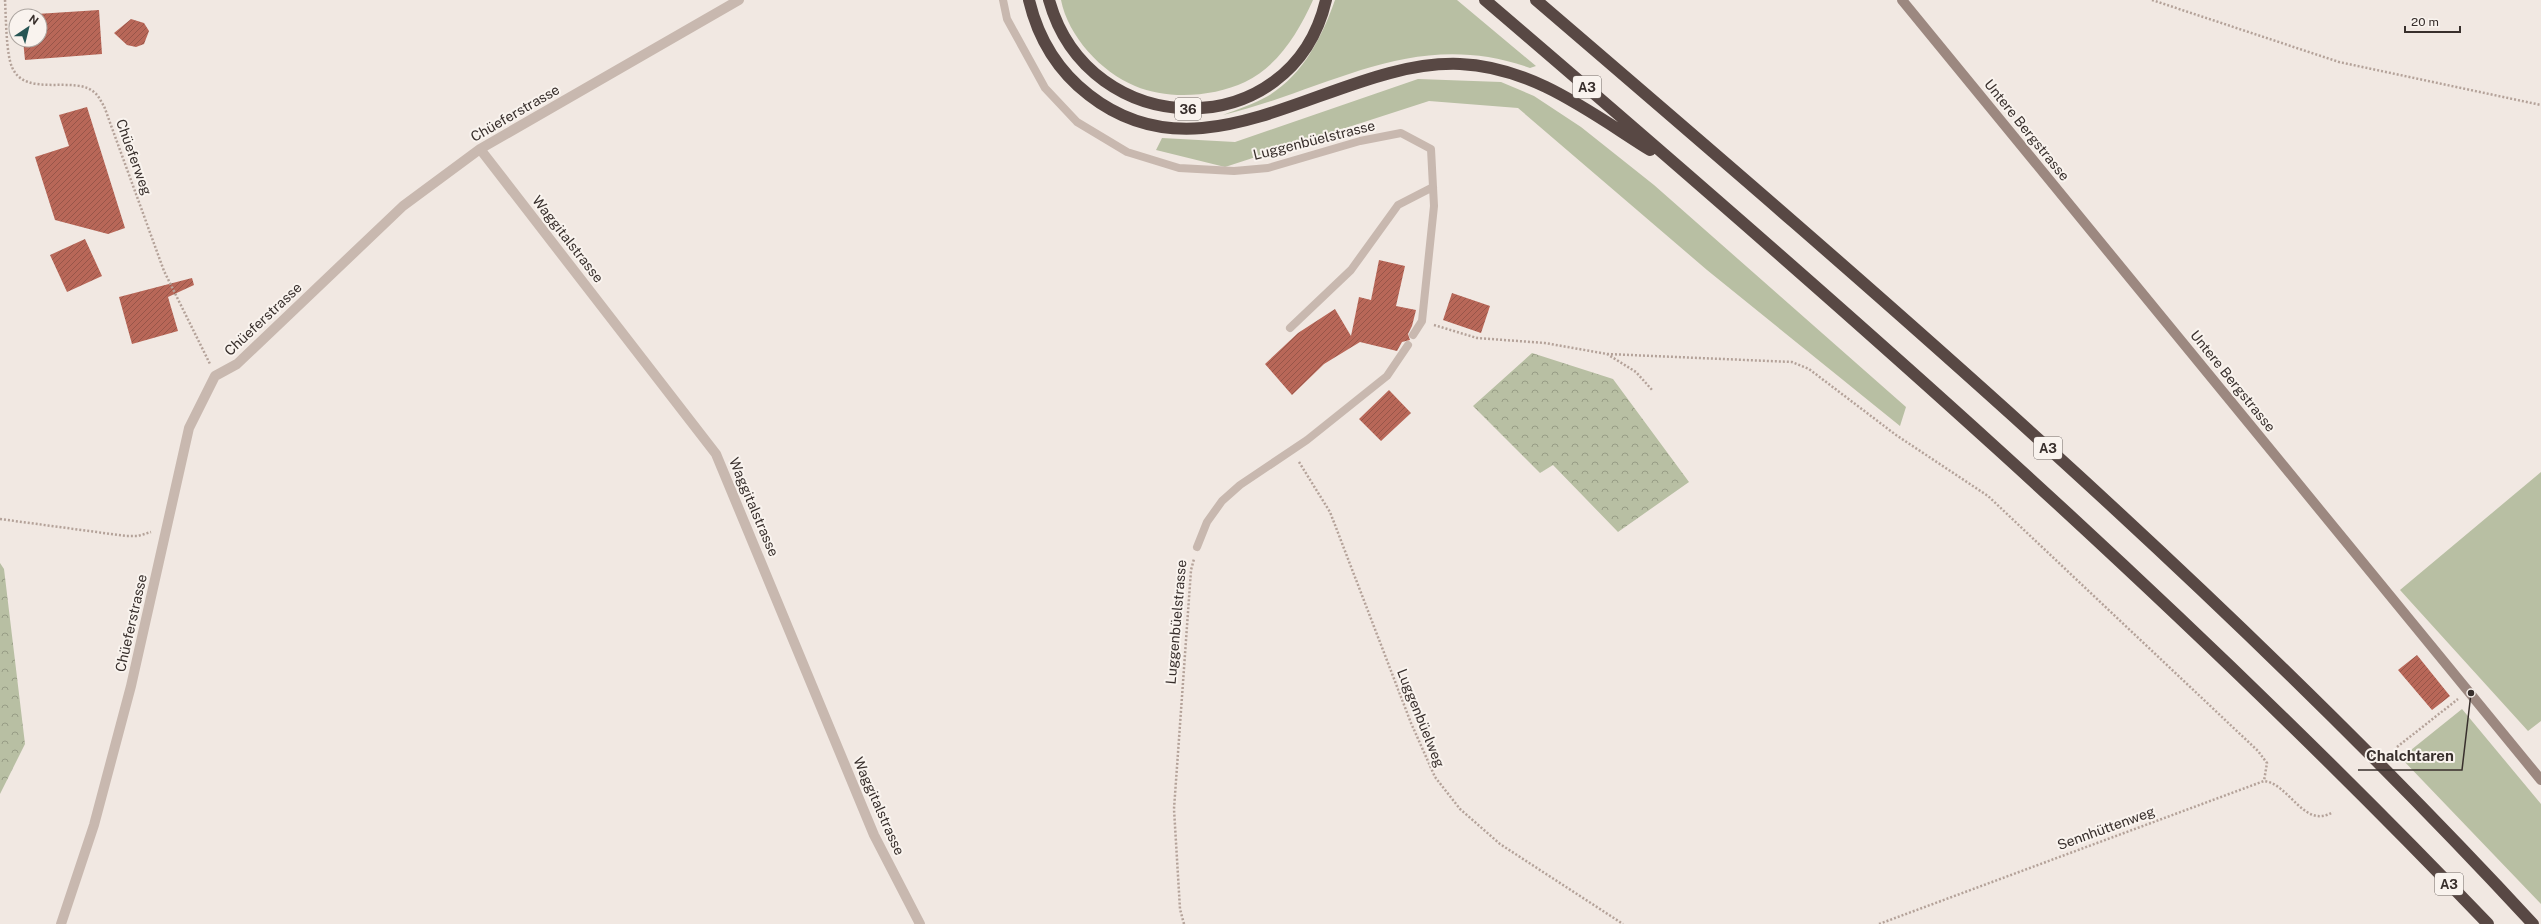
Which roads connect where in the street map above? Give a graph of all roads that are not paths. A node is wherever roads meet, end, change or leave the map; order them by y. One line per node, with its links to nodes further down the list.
1 (739, 0): 9 (street, Chüeferstrasse)
2 (1003, 0): 11 (lane, Luggenbüelstrasse)
3 (1029, 0): 10 (highway)
4 (1049, 0): 5 (highway, 36)
5 (1326, 0)
6 (1485, 0): 10 (highway, A3)
7 (1536, 0): 20 (highway, A3)
8 (1902, 0): 16 (main road, Untere Bergstrasse)
9 (480, 149): 17 (street, Chüeferstrasse); 18 (street, Waggitalstrasse)
10 (1688, 175): 19 (highway, A3)
11 (1433, 187): 12 (lane); 13 (lane, Luggenbüelstrasse)
12 (1290, 328)
13 (1413, 335)
14 (1408, 345): 15 (lane, Luggenbüelstrasse)
15 (1197, 547)
16 (2541, 780)
17 (61, 924)
18 (920, 924)
19 (2488, 924)
20 (2533, 924)

